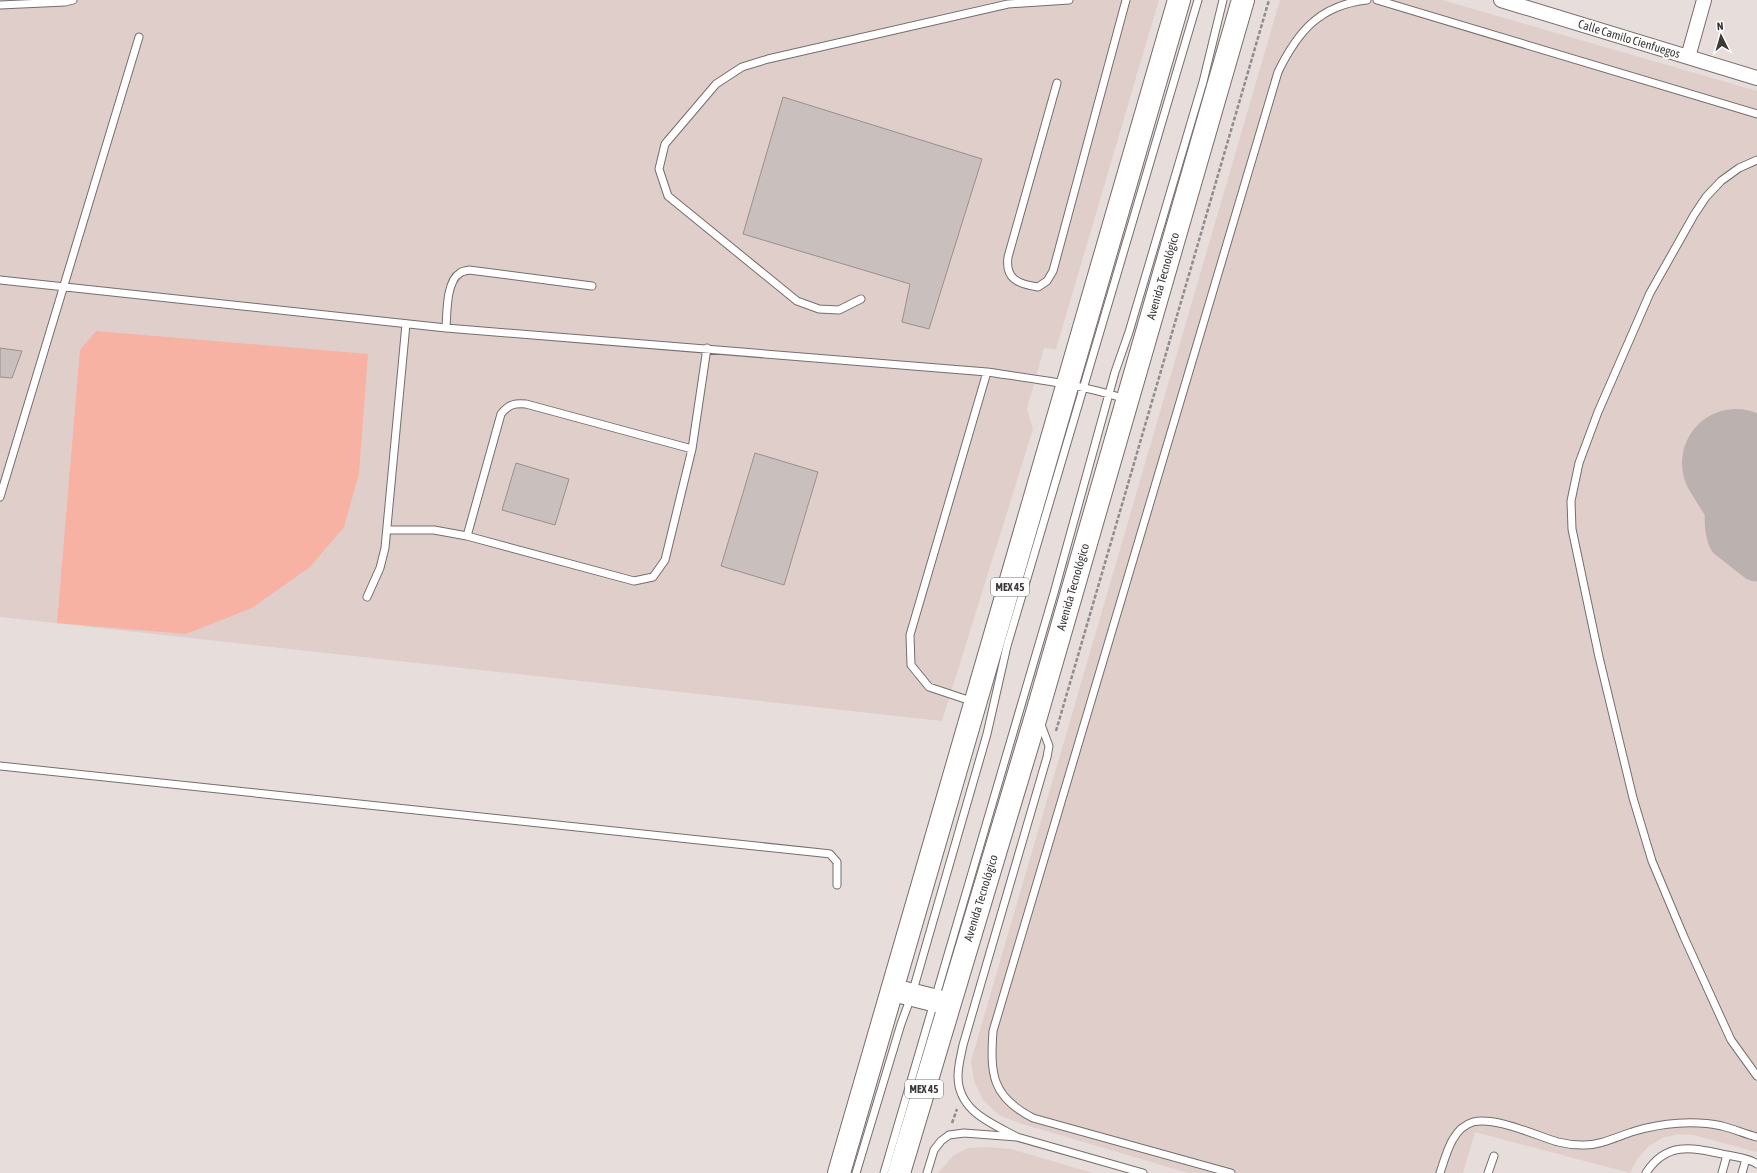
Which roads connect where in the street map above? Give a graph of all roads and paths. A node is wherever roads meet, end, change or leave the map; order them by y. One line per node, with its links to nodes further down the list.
1 (73, 0): 12 (lane)
2 (1069, 0): 22 (lane)
3 (1126, 0): 16 (lane)
4 (1182, 0): 27 (main road, MEX 45)
5 (1224, 0): 28 (lane)
6 (1243, 0): 28 (main road, Avenida Tecnológico / MEX 45)
7 (1269, 0): 36 (path)
8 (1367, 0): 56 (lane)
9 (1377, 0): 17 (lane)
10 (1501, 0): 14 (street, Calle Camilo Cienfuegos)
11 (1704, 0): 14 (street)
12 (0, 5)
13 (139, 37): 21 (lane)
14 (1688, 57): 15 (street, Calle Camilo Cienfuegos)
15 (1757, 78)
16 (1058, 83)
17 (1757, 114)
18 (1757, 160): 41 (lane)
19 (0, 280): 21 (lane)
20 (592, 286): 24 (lane)
21 (63, 287): 23 (lane); 30 (lane)
22 (861, 299)
23 (406, 324): 24 (lane); 31 (lane)
24 (446, 328): 25 (lane)
25 (707, 348): 26 (lane); 29 (lane)
26 (987, 372): 27 (lane); 34 (lane)
27 (1076, 386): 28 (lane); 34 (main road, MEX 45); 39 (lane)
28 (1118, 397): 35 (main road, Avenida Tecnológico / MEX 45); 40 (lane)
29 (692, 449): 32 (lane); 32 (lane)
30 (0, 497)
31 (387, 530): 32 (lane); 33 (lane)
32 (467, 536)
33 (367, 597)
34 (976, 702): 39 (main road, MEX 45)
35 (1037, 713): 36 (lane); 40 (main road, Avenida Tecnológico / MEX 45)
36 (1049, 746): 42 (lane)
37 (0, 766): 38 (lane)
38 (837, 885)
39 (903, 992): 40 (main road); 50 (main road, MEX 45); 51 (lane)
40 (942, 1002): 52 (lane); 53 (main road, Avenida Tecnológico / MEX 45)
41 (1757, 1076)
42 (963, 1097): 43 (path); 44 (lane)
43 (949, 1135): 44 (lane); 54 (lane)
44 (1017, 1137): 55 (lane)
45 (1757, 1137): 57 (lane)
46 (1727, 1155): 48 (lane); 59 (lane); 60 (lane)
47 (1494, 1156): 58 (lane)
48 (1746, 1159): 49 (lane); 61 (lane)
49 (1757, 1164)
50 (839, 1173)
51 (856, 1173)
52 (884, 1173)
53 (899, 1173)
54 (927, 1173)
55 (1143, 1173)
56 (1231, 1173)
57 (1440, 1173)
58 (1488, 1173)
59 (1646, 1173)
60 (1722, 1173)
61 (1742, 1173)

